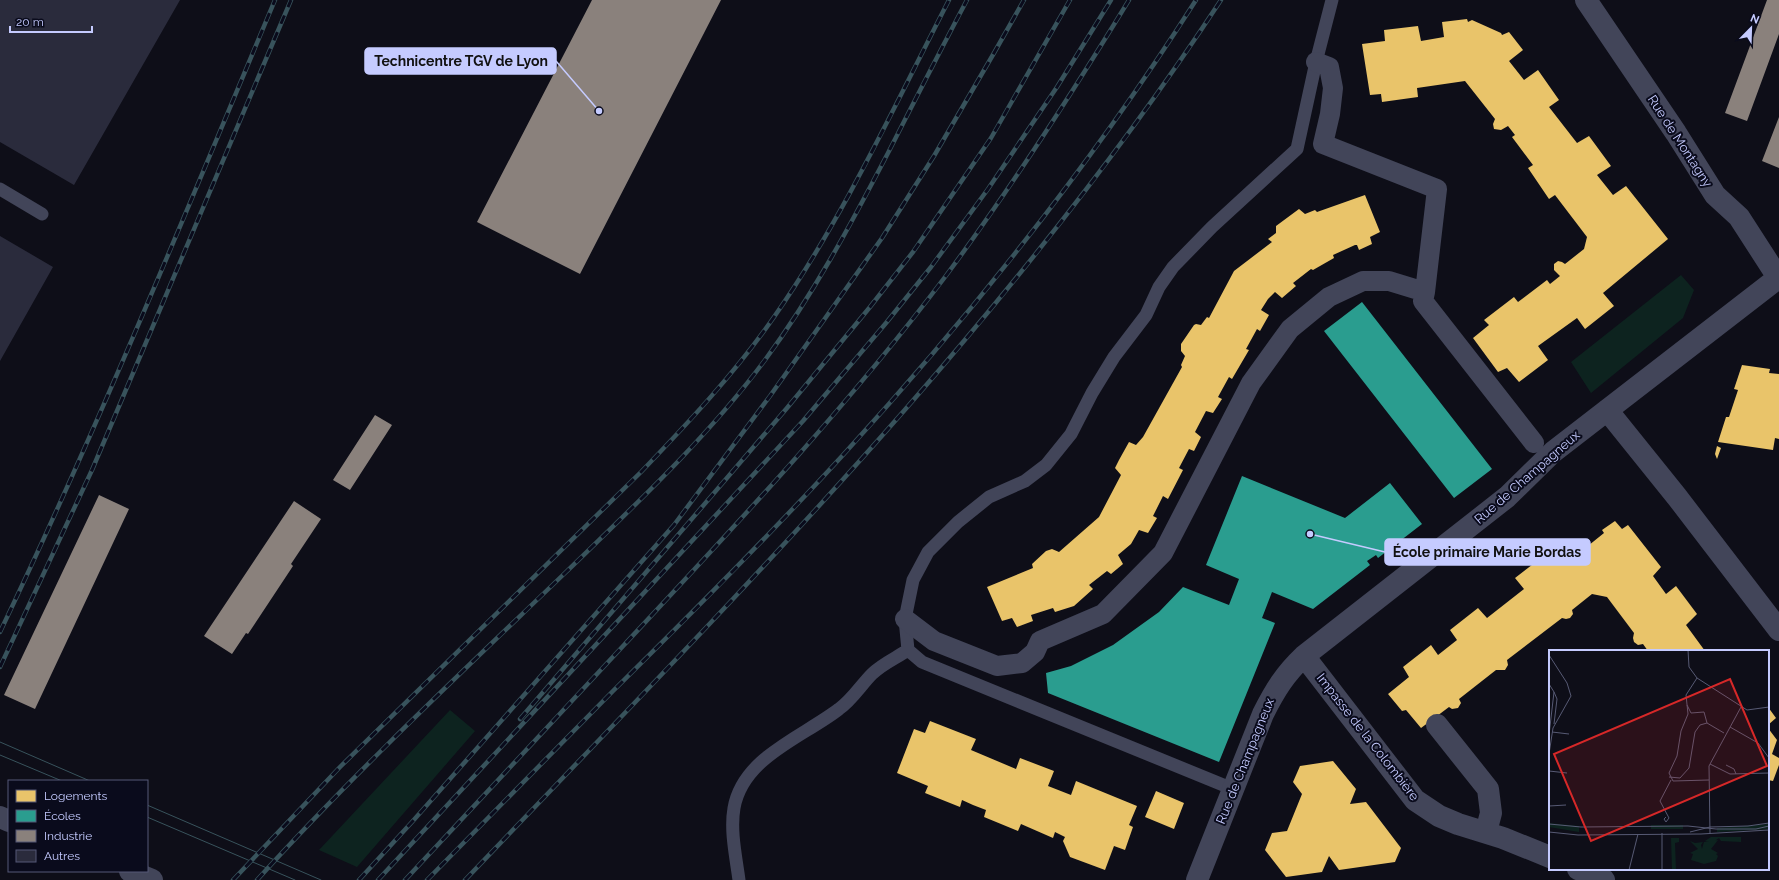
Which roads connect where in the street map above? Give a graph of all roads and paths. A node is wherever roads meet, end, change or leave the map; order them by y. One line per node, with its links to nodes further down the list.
1 (1332, 0): 3 (lane)
2 (1586, 0): 6 (street, Rue de Montagny)
3 (1316, 62): 7 (street); 10 (lane)
4 (0, 189): 5 (lane)
5 (42, 214)
6 (1777, 271): 8 (street, Rue de Champagneux)
7 (1425, 292): 9 (street); 10 (street)
8 (1607, 410): 11 (street); 13 (street, Rue de Champagneux)
9 (1534, 443)
10 (905, 619): 12 (lane)
11 (1779, 630)
12 (908, 650): 15 (lane); 21 (lane)
13 (1304, 656): 15 (street, Rue de Champagneux); 16 (street, Impasse de la Colombière)
14 (1436, 725): 16 (street)
15 (1233, 789): 22 (street, Rue de Champagneux)
16 (1495, 835): 17 (street, Impasse de la Colombière)
17 (1549, 857)
18 (1580, 870): 23 (street)
19 (132, 872): 20 (street)
20 (152, 880)
21 (739, 880)
22 (1197, 880)
23 (1604, 880)

